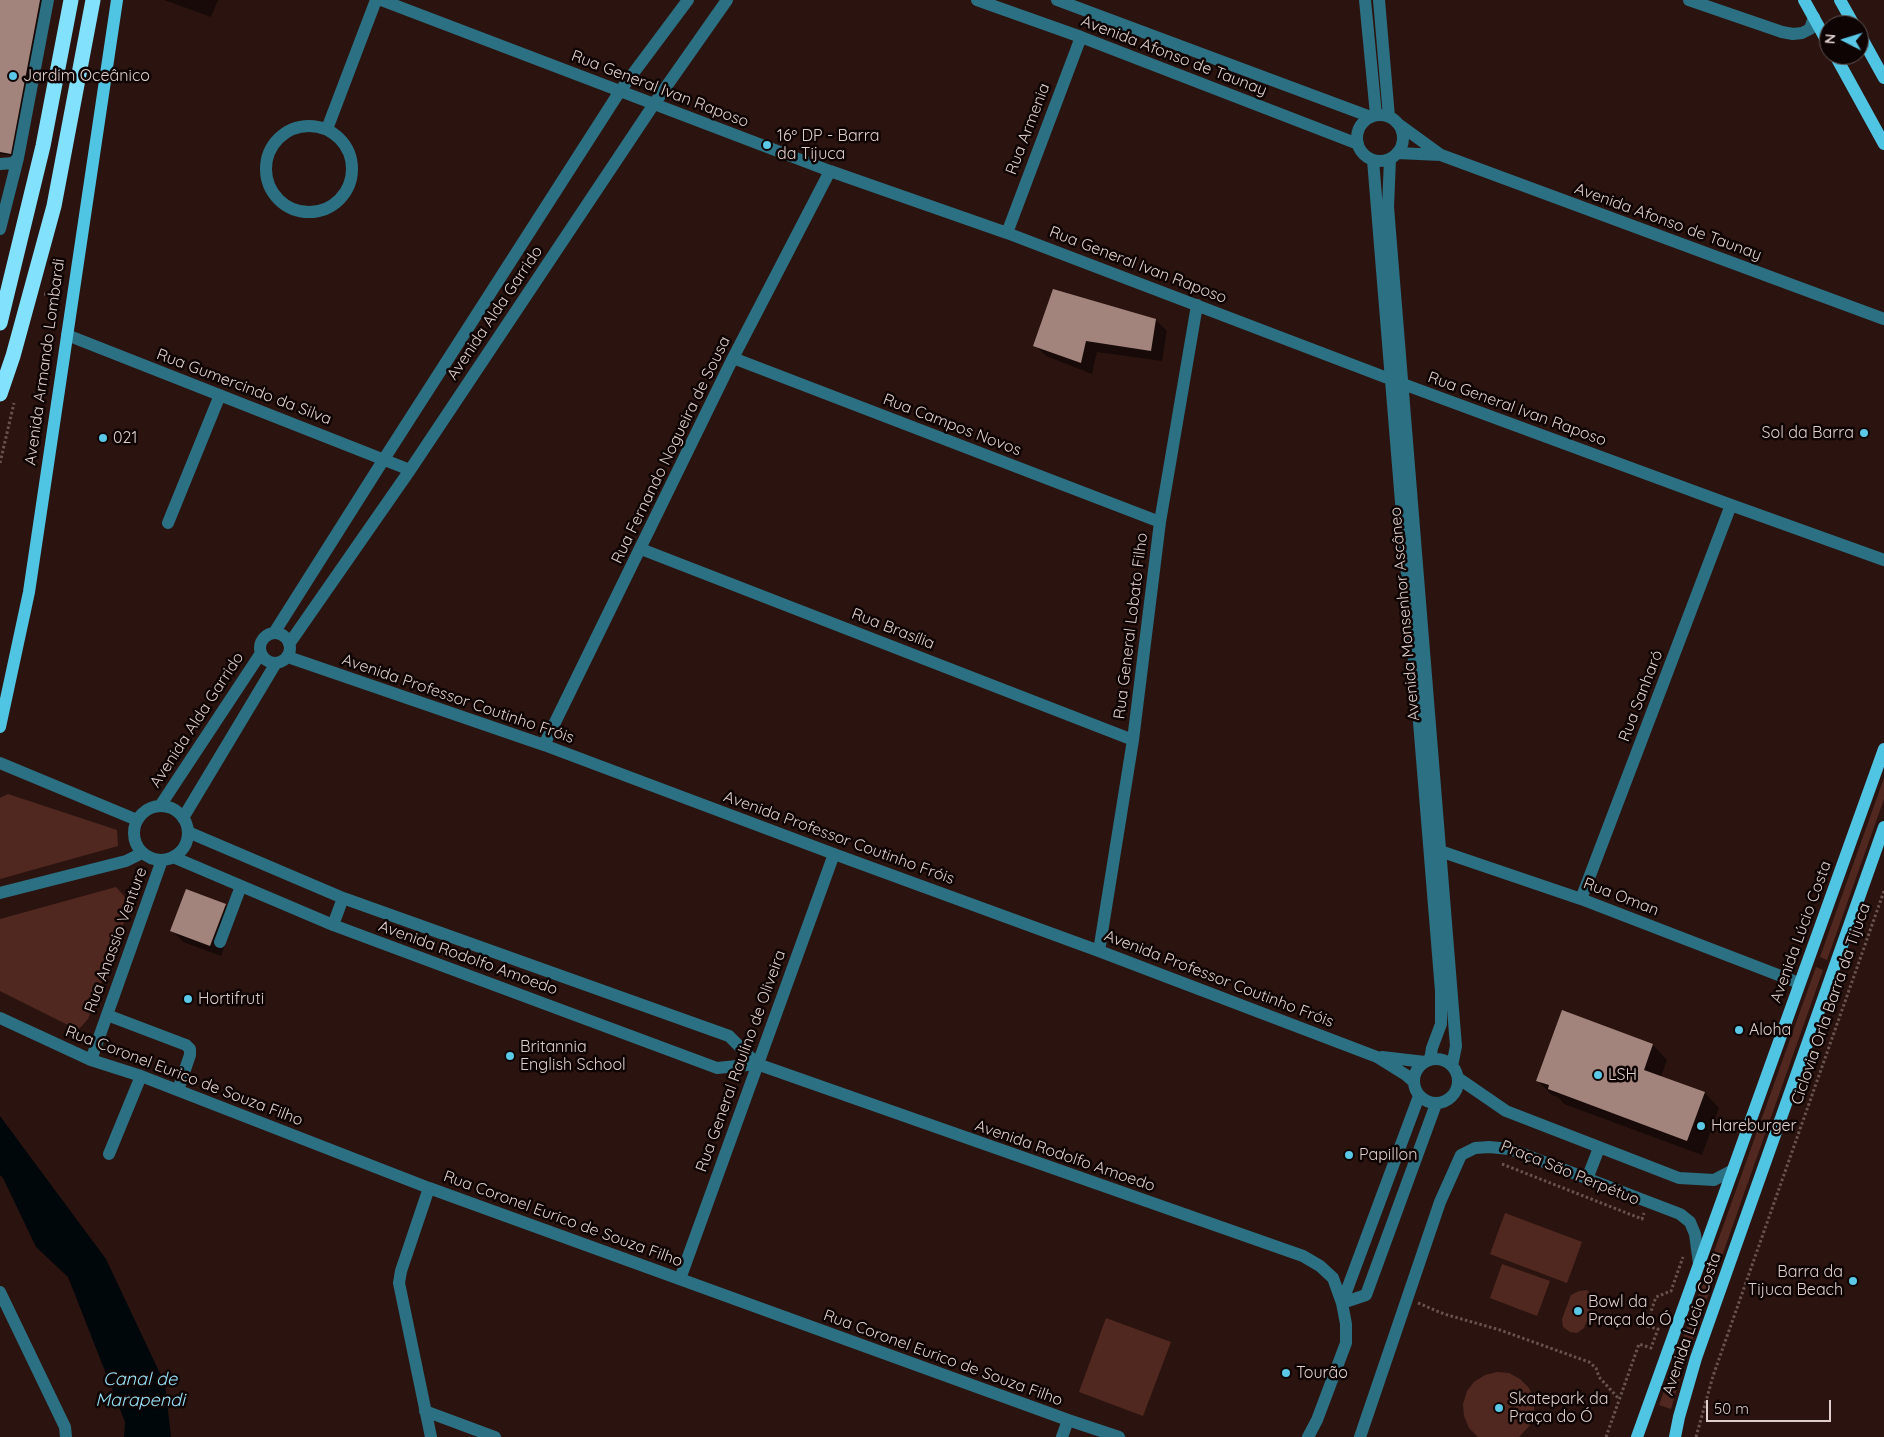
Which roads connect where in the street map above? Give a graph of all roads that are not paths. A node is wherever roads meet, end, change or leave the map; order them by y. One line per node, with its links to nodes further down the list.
1 (48, 0): 31 (street)
2 (71, 0): 39 (highway)
3 (93, 0): 44 (highway)
4 (117, 0): 40 (main road, Avenida Armando Lombardi)
5 (376, 0): 26 (street)
6 (381, 0): 23 (street, Rua General Ivan Raposo)
7 (688, 0): 23 (street, Avenida Alda Garrido)
8 (727, 0): 24 (street, Avenida Alda Garrido)
9 (977, 0): 19 (street, Avenida Afonso de Taunay)
10 (1057, 0): 25 (street, Avenida Afonso de Taunay)
11 (1365, 0): 25 (street)
12 (1379, 0): 25 (street)
13 (1689, 0): 17 (street)
14 (1804, 0): 17 (main road)
15 (1840, 0): 16 (main road)
16 (1848, 15)
17 (1814, 17): 18 (main road)
18 (1819, 26)
19 (1081, 37): 27 (street, Avenida Afonso de Taunay); 36 (street, Rua Armenia)
20 (1869, 51): 22 (main road)
21 (1841, 65): 28 (main road)
22 (1884, 78)
23 (620, 91): 24 (street, Rua General Ivan Raposo); 46 (street, Avenida Alda Garrido)
24 (654, 104): 34 (street, Rua General Ivan Raposo); 47 (street, Avenida Alda Garrido)
25 (1383, 118): 27 (street); 29 (street, Avenida Afonso de Taunay); 30 (street)
26 (327, 129): 26 (street)
27 (1358, 144): 32 (street)
28 (1884, 144)
29 (1441, 155): 30 (street, Avenida Afonso de Taunay); 38 (street, Avenida Afonso de Taunay)
30 (1393, 156): 32 (street); 43 (street, Avenida Monsenhor Ascâneo)
31 (18, 158): 33 (street); 35 (street)
32 (1372, 160): 42 (street, Avenida Monsenhor Ascâneo)
33 (0, 164)
34 (830, 172): 36 (street, Rua General Ivan Raposo); 41 (street, Rua Fernando Nogueira de Sousa)
35 (0, 229)
36 (1007, 232): 37 (street, Rua General Ivan Raposo)
37 (1197, 305): 42 (street, Rua General Ivan Raposo); 49 (street, Rua General Lobato Filho)
38 (1884, 319)
39 (0, 323)
40 (66, 335): 45 (street, Rua Gumercindo da Silva); 56 (main road, Avenida Armando Lombardi)
41 (733, 358): 49 (street, Rua Campos Novos); 51 (street, Rua Fernando Nogueira de Sousa)
42 (1389, 378): 43 (street, Rua General Ivan Raposo); 66 (street, Avenida Monsenhor Ascâneo)
43 (1403, 384): 48 (street, Rua General Ivan Raposo); 66 (street, Avenida Monsenhor Ascâneo)
44 (0, 394)
45 (220, 395): 46 (street, Rua Gumercindo da Silva); 50 (street)
46 (384, 459): 47 (street, Rua Gumercindo da Silva); 53 (street, Avenida Alda Garrido)
47 (410, 470): 55 (street, Avenida Alda Garrido)
48 (1731, 505): 52 (street, Rua General Ivan Raposo); 73 (street, Rua Sanharó)
49 (1160, 522): 57 (street, Rua General Lobato Filho)
50 (168, 523)
51 (641, 549): 57 (street, Rua Brasília); 58 (street, Rua Fernando Nogueira de Sousa)
52 (1884, 560)
53 (274, 633): 54 (street); 55 (street)
54 (261, 653): 55 (street); 61 (street, Avenida Alda Garrido)
55 (284, 654): 58 (street, Avenida Professor Coutinho Fróis); 62 (street, Avenida Alda Garrido)
56 (0, 728)
57 (1133, 740): 76 (street, Rua General Lobato Filho)
58 (544, 745): 68 (street, Avenida Professor Coutinho Fróis)
59 (1884, 748): 77 (main road, Avenida Lúcio Costa)
60 (0, 763): 63 (street)
61 (160, 806): 62 (street); 63 (street)
62 (183, 818): 65 (street)
63 (137, 820): 67 (street)
64 (1884, 827): 112 (main road, Avenida Lúcio Costa)
65 (188, 832): 69 (street); 72 (street, Avenida Rodolfo Amoedo)
66 (1435, 849): 73 (street, Rua Oman); 82 (street, Avenida Monsenhor Ascâneo); 84 (street, Avenida Monsenhor Ascâneo)
67 (142, 853): 69 (street); 71 (street)
68 (834, 854): 76 (street, Avenida Professor Coutinho Fróis); 83 (street, Rua General Raulino de Oliveira)
69 (168, 858): 70 (street, Avenida Rodolfo Amoedo); 78 (street, Rua Anassio Venture)
70 (241, 886): 74 (street, Avenida Rodolfo Amoedo); 75 (street)
71 (0, 893)
72 (343, 898): 74 (street); 83 (street, Avenida Rodolfo Amoedo)
73 (1581, 898): 77 (street, Rua Oman)
74 (333, 925): 83 (street, Avenida Rodolfo Amoedo)
75 (220, 942)
76 (1099, 951): 80 (street, Avenida Professor Coutinho Fróis)
77 (1800, 983): 93 (main road, Avenida Lúcio Costa)
78 (107, 1015): 81 (street, Rua Anassio Venture); 88 (street)
79 (0, 1018): 81 (street, Rua Coronel Eurico de Souza Filho)
80 (1377, 1057): 82 (street, Avenida Professor Coutinho Fróis); 87 (street, Avenida Professor Coutinho Fróis)
81 (91, 1060): 85 (street, Rua Coronel Eurico de Souza Filho)
82 (1428, 1061): 84 (street); 87 (street)
83 (757, 1064): 97 (street, Rua General Raulino de Oliveira); 99 (street, Avenida Rodolfo Amoedo)
84 (1452, 1066): 86 (street)
85 (141, 1076): 88 (street, Rua Coronel Eurico de Souza Filho); 92 (street)
86 (1458, 1078): 90 (street); 91 (street)
87 (1414, 1082): 89 (street)
88 (178, 1090): 95 (street, Rua Coronel Eurico de Souza Filho)
89 (1419, 1096): 90 (street); 99 (street)
90 (1436, 1104): 99 (street)
91 (1599, 1148): 93 (street); 94 (street)
92 (109, 1154)
93 (1733, 1170): 96 (main road, Avenida Lúcio Costa)
94 (1588, 1178): 96 (street, Praça São Perpétuo); 110 (street, Praça São Perpétuo)
95 (429, 1188): 97 (street, Rua Coronel Eurico de Souza Filho); 100 (street)
96 (1699, 1264): 111 (main road, Avenida Lúcio Costa)
97 (680, 1279): 101 (street, Rua Coronel Eurico de Souza Filho)
98 (0, 1292): 103 (street)
99 (1342, 1304): 102 (street, Avenida Rodolfo Amoedo)
100 (426, 1411): 104 (street); 105 (street)
101 (1068, 1420): 106 (street); 107 (street, Rua Coronel Eurico de Souza Filho)
102 (1317, 1420): 108 (street); 109 (street)
103 (66, 1437)
104 (431, 1437)
105 (495, 1437)
106 (1062, 1437)
107 (1119, 1437)
108 (1308, 1437)
109 (1320, 1437)
110 (1360, 1437)
111 (1637, 1437)
112 (1674, 1437)

